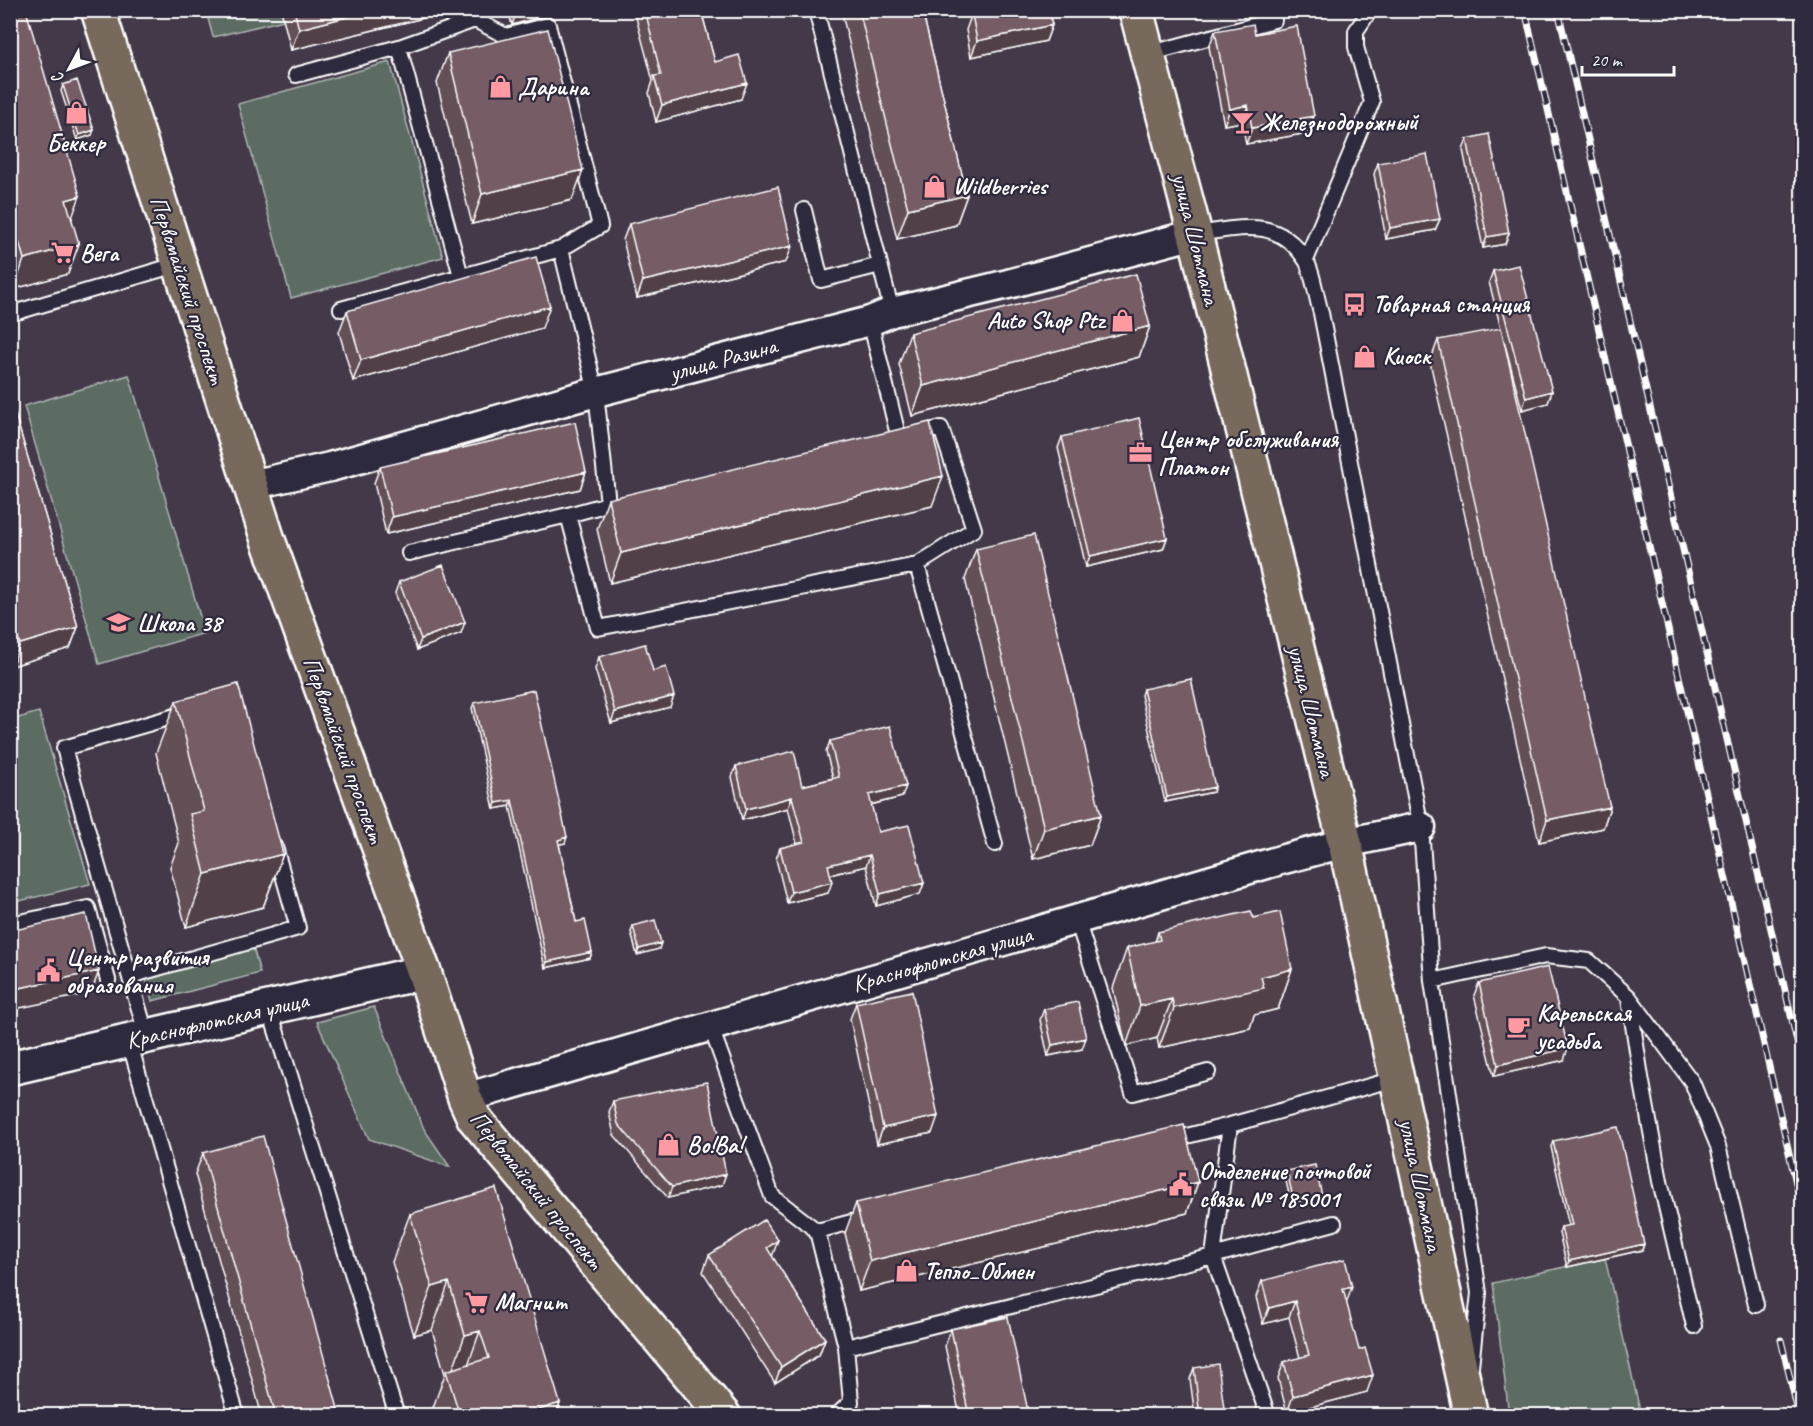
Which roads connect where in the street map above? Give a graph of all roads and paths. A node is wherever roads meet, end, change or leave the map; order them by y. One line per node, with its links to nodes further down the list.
1 (98, 10): 14 (main road, Первомайский проспект)
2 (816, 10): 15 (lane)
3 (1136, 10): 8 (main road, улица Шотмана)
4 (1370, 10): 13 (lane)
5 (474, 15): 7 (lane); 12 (lane)
6 (1274, 20): 8 (lane)
7 (399, 47): 9 (lane); 16 (lane)
8 (1148, 54): 11 (main road, улица Шотмана)
9 (296, 75)
10 (804, 210): 15 (lane)
11 (1195, 234): 13 (lane); 19 (street, улица Разина); 28 (main road, улица Шотмана)
12 (561, 249): 16 (lane); 20 (lane)
13 (1306, 260): 26 (lane)
14 (179, 264): 18 (lane); 21 (main road, Первомайский проспект)
15 (880, 265): 19 (lane)
16 (461, 276): 17 (lane)
17 (341, 309)
18 (10, 314)
19 (881, 316): 20 (street, улица Разина); 24 (lane)
20 (596, 392): 21 (street, улица Разина); 22 (lane)
21 (251, 485): 32 (main road, Первомайский проспект)
22 (568, 515): 23 (lane); 24 (lane)
23 (409, 554)
24 (917, 565): 29 (lane)
25 (199, 709): 33 (lane)
26 (1421, 828): 28 (street, Краснофлотская улица); 35 (lane)
27 (272, 836): 33 (lane)
28 (1345, 843): 30 (street, Краснофлотская улица); 42 (main road, улица Шотмана)
29 (995, 844)
30 (1077, 920): 38 (street, Краснофлотская улица); 41 (lane)
31 (10, 924): 34 (lane)
32 (424, 972): 37 (street, Краснофлотская улица); 43 (main road, Первомайский проспект)
33 (130, 976): 39 (lane)
34 (108, 980)
35 (1432, 981): 36 (lane); 53 (lane)
36 (1629, 997): 50 (lane); 51 (lane)
37 (269, 1008): 39 (street, Краснофлотская улица); 55 (lane)
38 (710, 1026): 43 (street, Краснофлотская улица); 48 (lane)
39 (138, 1039): 40 (street, Краснофлотская улица); 54 (lane)
40 (10, 1068)
41 (1208, 1072)
42 (1398, 1078): 44 (lane); 53 (main road, улица Шотмана)
43 (465, 1098): 56 (main road, Первомайский проспект)
44 (1233, 1121): 45 (lane); 49 (lane)
45 (1161, 1142)
46 (886, 1213): 48 (lane)
47 (1334, 1223): 49 (lane)
48 (817, 1231): 52 (lane)
49 (1213, 1256): 52 (lane); 58 (lane)
50 (1756, 1305)
51 (1694, 1326)
52 (846, 1347): 57 (lane)
53 (1469, 1407)
54 (237, 1416)
55 (397, 1416)
56 (724, 1416)
57 (836, 1416)
58 (1268, 1416)

